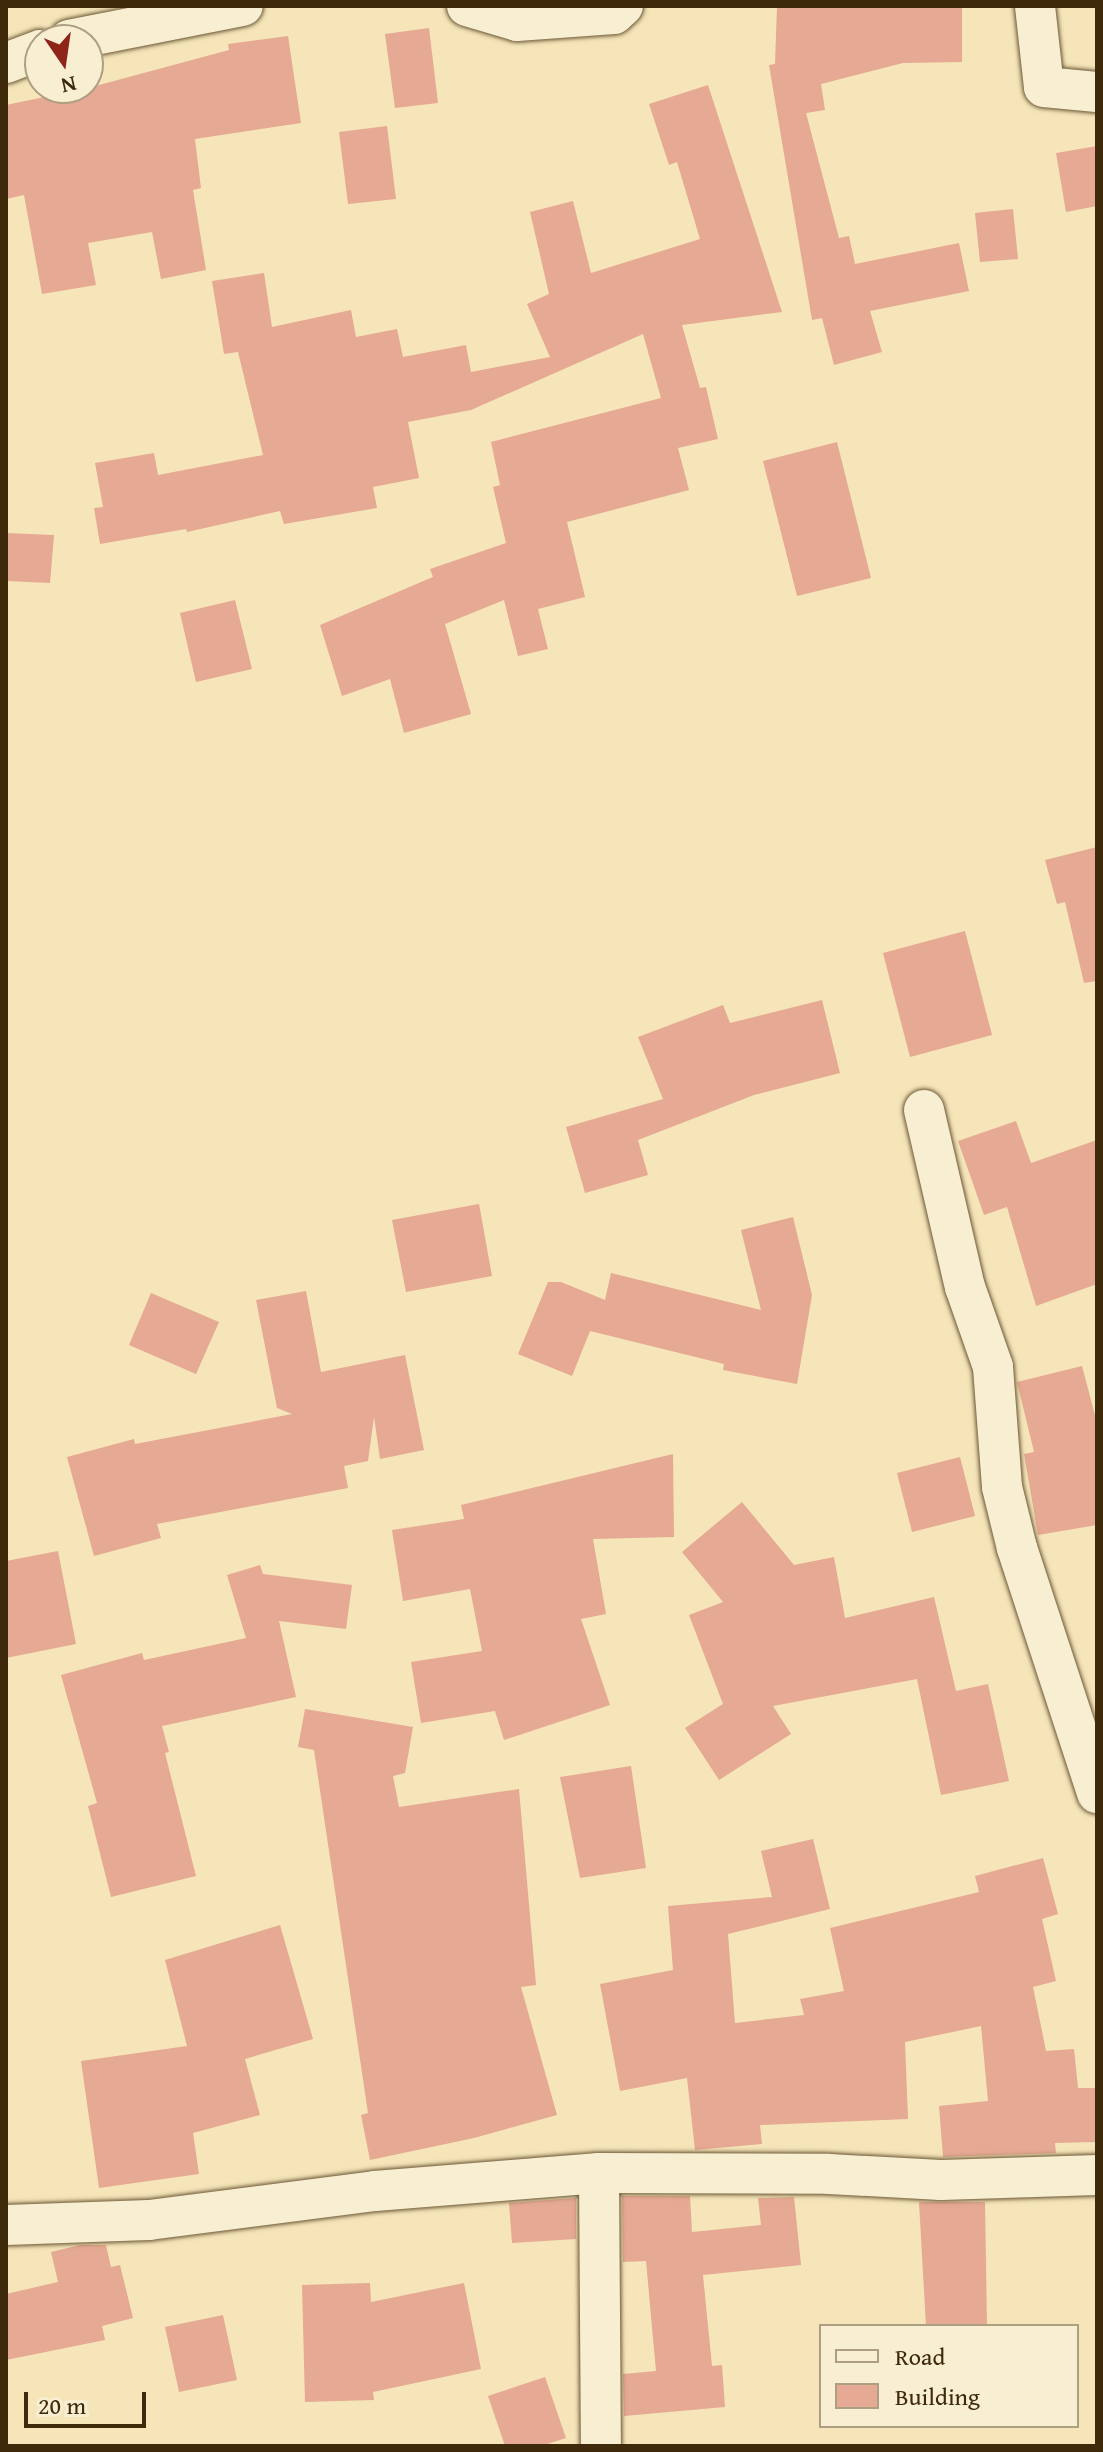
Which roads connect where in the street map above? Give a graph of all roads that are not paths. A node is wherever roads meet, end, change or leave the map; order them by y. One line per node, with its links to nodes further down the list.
1 (243, 6): 5 (street)
2 (467, 6): 3 (street)
3 (623, 6)
4 (1035, 6): 6 (street)
5 (104, 33)
6 (1097, 92)
7 (924, 1110): 8 (street)
8 (1097, 1793)
9 (599, 2173): 10 (street); 11 (street); 12 (street)
10 (1097, 2175)
11 (6, 2225)
12 (601, 2446)

